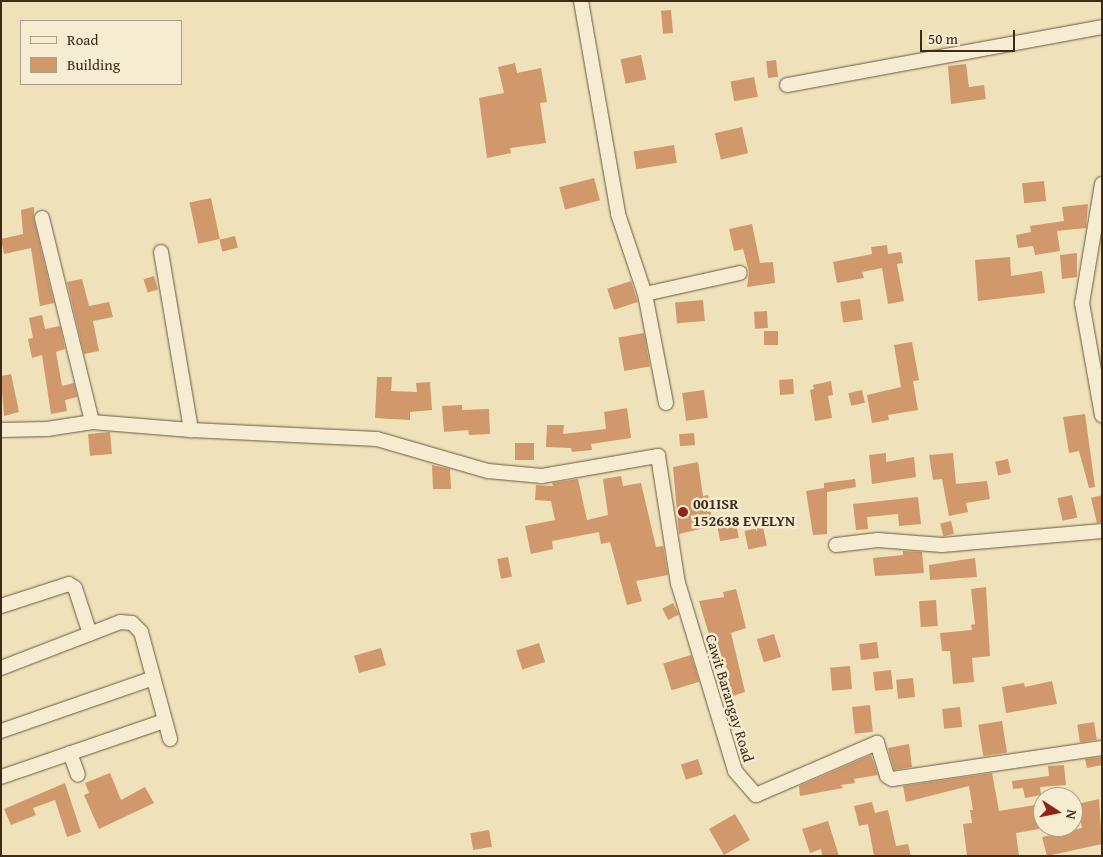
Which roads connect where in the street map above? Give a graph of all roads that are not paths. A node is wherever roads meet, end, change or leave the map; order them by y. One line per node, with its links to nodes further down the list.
1 (581, 1): 8 (street)
2 (1102, 27): 3 (street)
3 (787, 84)
4 (1102, 184): 10 (street)
5 (42, 218): 11 (street)
6 (162, 252): 13 (street)
7 (740, 273): 8 (street)
8 (645, 294): 9 (street)
9 (666, 403)
10 (1102, 415)
11 (92, 422): 12 (street); 13 (street)
12 (1, 430)
13 (191, 430): 23 (street, Cawit Barangay Road)
14 (1102, 531): 15 (street)
15 (836, 545)
16 (1, 606): 17 (street)
17 (90, 634): 18 (street); 19 (street)
18 (1, 668)
19 (151, 679): 20 (street); 21 (street)
20 (165, 721): 22 (street); 24 (street)
21 (1, 731)
22 (170, 739)
23 (1102, 748)
24 (70, 753): 25 (street); 26 (street)
25 (78, 775)
26 (1, 777)

